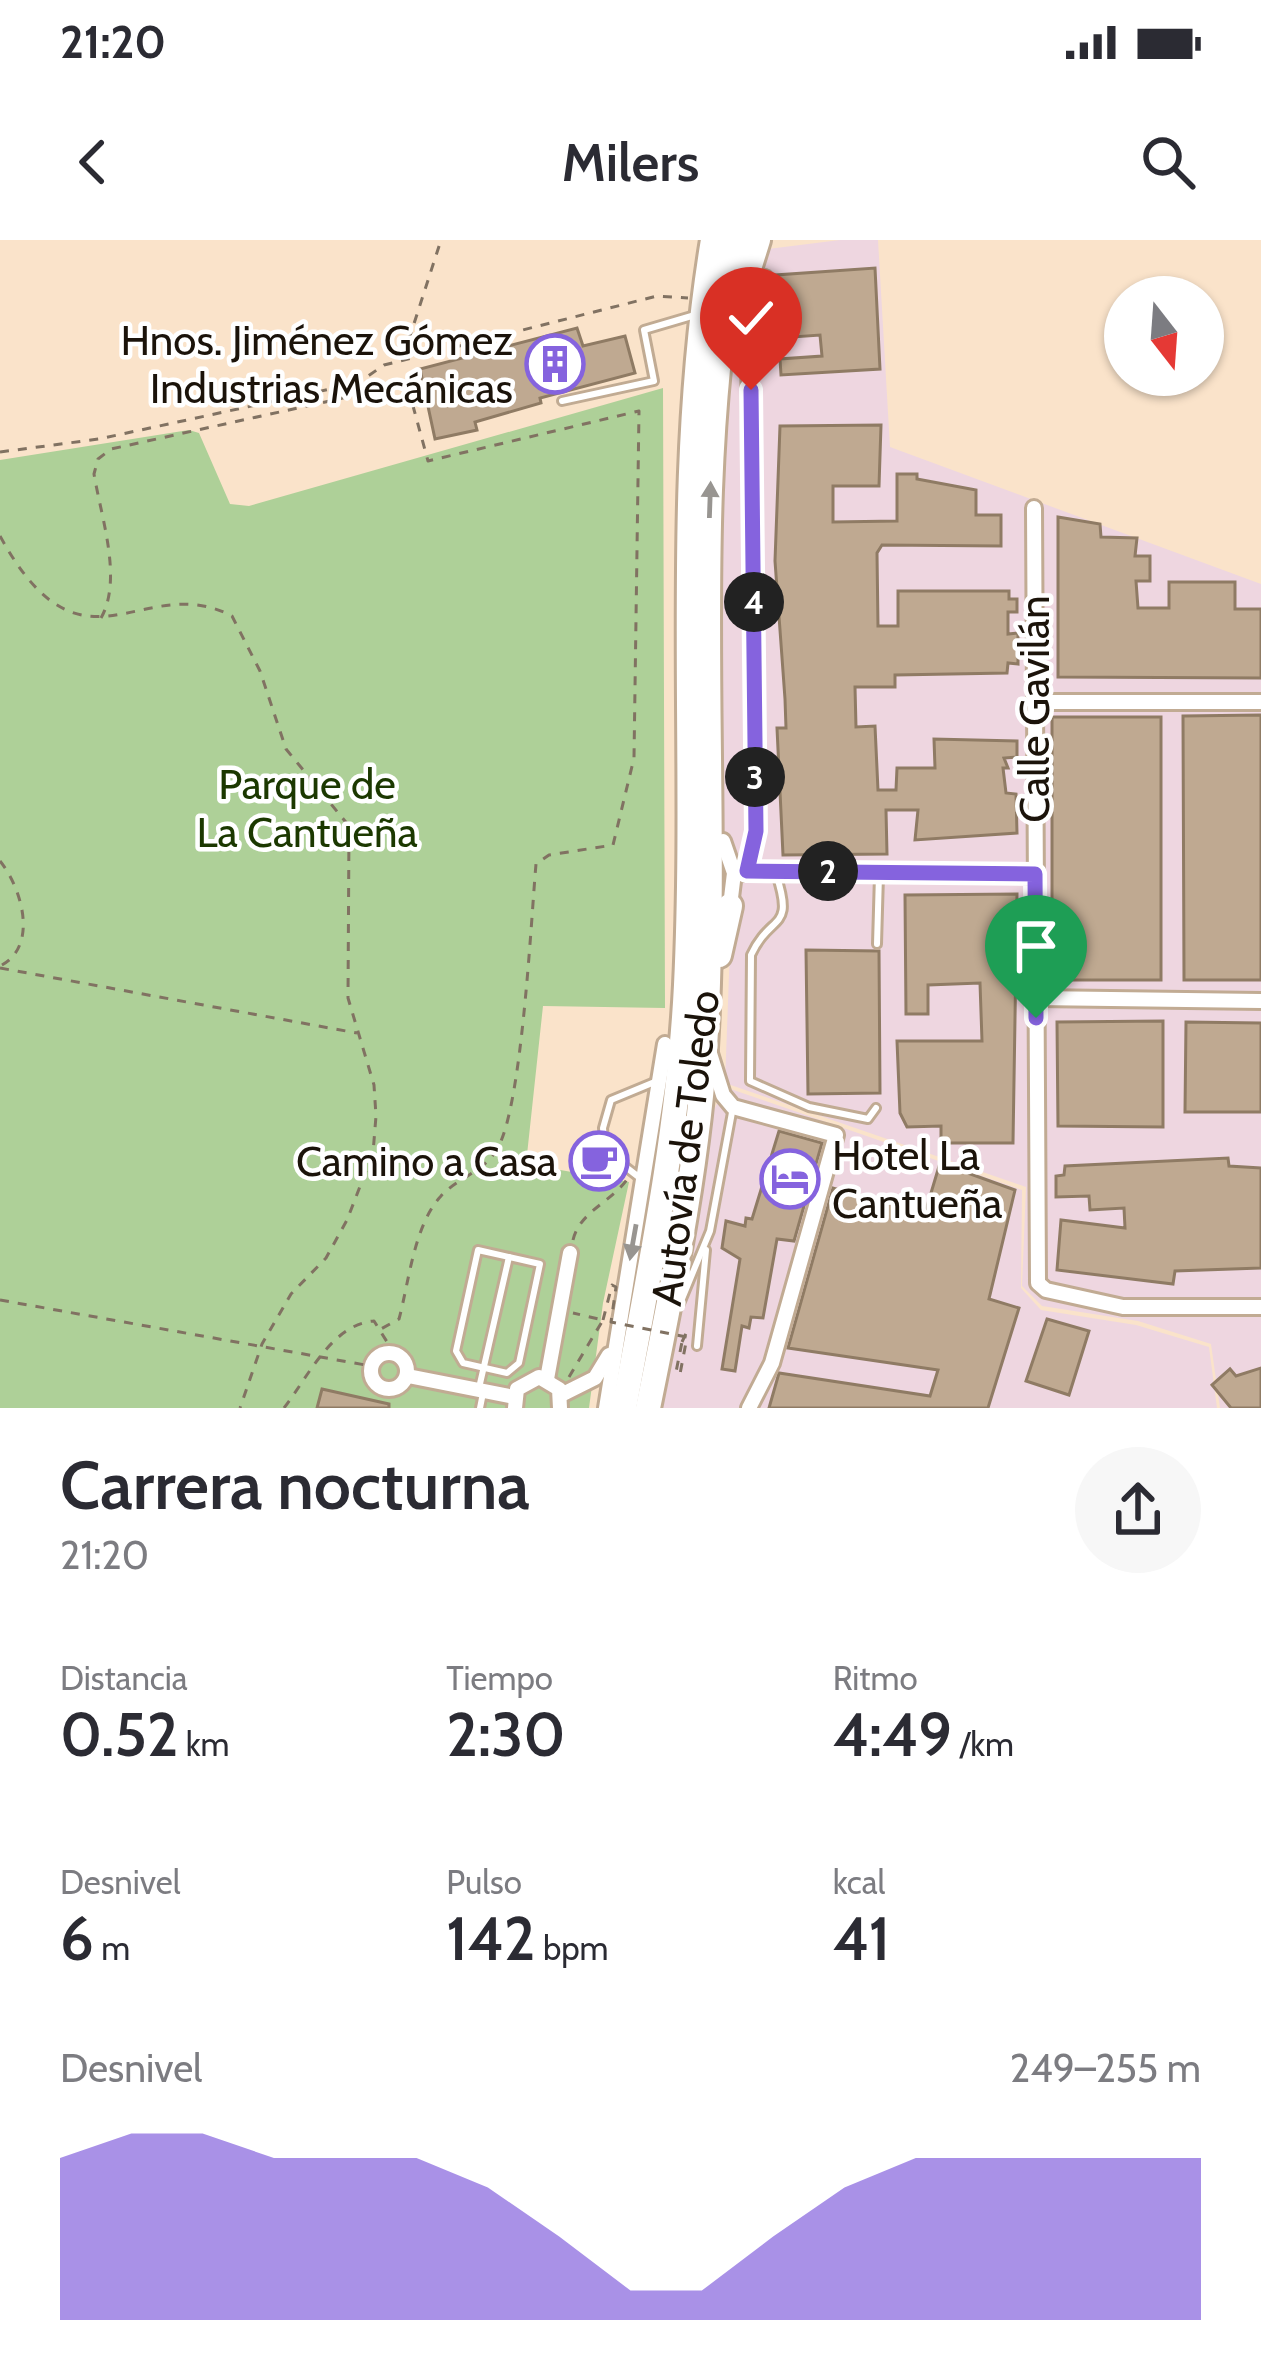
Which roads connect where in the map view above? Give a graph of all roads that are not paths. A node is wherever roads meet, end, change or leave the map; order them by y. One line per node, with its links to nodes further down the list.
1 (699, 240): 6 (highway)
2 (713, 240): 10 (highway, Autovía de Toledo)
3 (736, 240): 8 (highway, Autovía de Toledo)
4 (758, 240): 8 (highway)
5 (765, 278): 7 (street)
6 (695, 305): 9 (lane); 10 (highway)
7 (749, 356): 8 (street); 18 (street)
8 (718, 378): 14 (highway, Autovía de Toledo, one-way to 8)
9 (562, 401)
10 (691, 415): 16 (highway, Autovía de Toledo)
11 (1034, 508): 12 (street, Calle Gavilán)
12 (1034, 702): 13 (street); 20 (street, Calle Gavilán)
13 (1261, 702)
14 (709, 743): 15 (highway); 25 (highway, Autovía de Toledo)
15 (723, 841): 18 (street)
16 (689, 845): 26 (highway); 45 (highway, Autovía de Toledo)
17 (775, 871): 18 (street); 19 (street); 29 (lane)
18 (741, 872): 21 (street)
19 (879, 872): 20 (street); 22 (lane)
20 (1035, 874): 23 (street, Calle Gavilán)
21 (730, 906): 25 (highway)
22 (877, 944)
23 (1036, 998): 24 (street); 34 (street, Calle Gavilán)
24 (1261, 1001)
25 (706, 1035): 28 (street); 37 (highway, Autovía de Toledo)
26 (665, 1044): 27 (street)
27 (657, 1081): 30 (street); 30 (lane)
28 (733, 1107): 31 (lane); 46 (street)
29 (876, 1108)
30 (638, 1176): 35 (street, one-way to 35)
31 (705, 1246): 36 (lane); 37 (lane)
32 (570, 1253): 40 (street)
33 (509, 1257): 38 (lane); 38 (lane); 38 (lane)
34 (1261, 1306)
35 (616, 1333): 40 (street); 44 (street)
36 (698, 1346)
37 (658, 1354): 42 (highway, Autovía de Toledo)
38 (484, 1368): 41 (lane)
39 (408, 1376): 39 (street); 41 (street)
40 (557, 1393): 43 (street)
41 (480, 1398): 43 (street)
42 (654, 1400)
43 (515, 1402)
44 (606, 1408)
45 (624, 1408)
46 (749, 1408)

